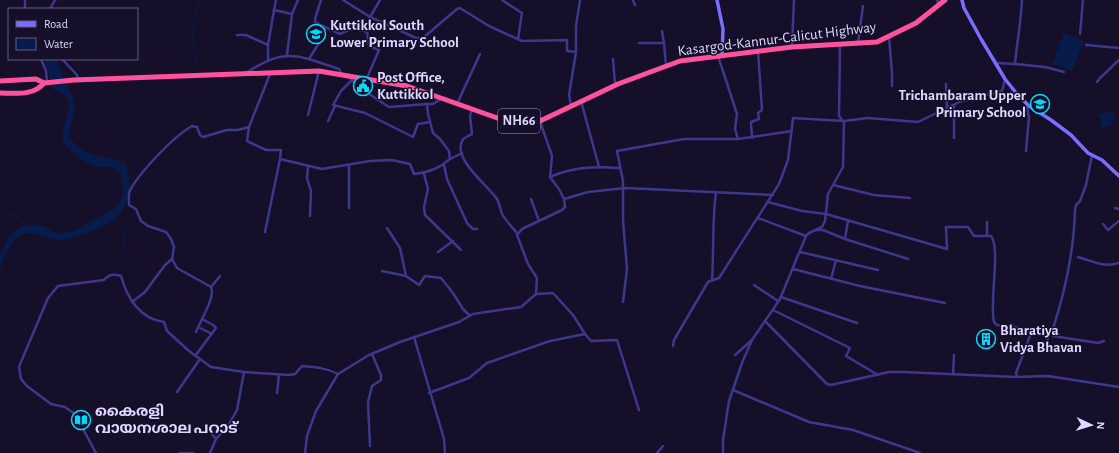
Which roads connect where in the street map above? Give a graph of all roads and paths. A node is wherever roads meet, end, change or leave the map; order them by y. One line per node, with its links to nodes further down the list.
1 (276, 0): 21 (street)
2 (298, 0): 22 (street)
3 (321, 0): 24 (street)
4 (343, 0): 23 (street)
5 (380, 0): 23 (street)
6 (502, 0): 30 (street)
7 (580, 0): 40 (street)
8 (633, 0): 17 (street)
9 (716, 0): 43 (main road)
10 (794, 0): 37 (street)
11 (937, 0): 19 (street)
12 (946, 0): 19 (highway, Kasargod-Kannur-Calicut Highway / NH66)
13 (959, 0): 20 (main road)
14 (962, 0): 20 (main road)
15 (1022, 0): 51 (street)
16 (1083, 0): 27 (street)
17 (635, 6)
18 (863, 6): 33 (street)
19 (939, 6): 29 (highway, Kasargod-Kannur-Calicut Highway / NH66)
20 (964, 8): 50 (main road)
21 (274, 10): 22 (street); 34 (street)
22 (292, 14): 42 (street)
23 (370, 17): 26 (street); 30 (street)
24 (325, 27): 26 (street); 44 (street)
25 (662, 31): 32 (street)
26 (367, 32): 59 (street)
27 (1080, 34)
28 (237, 35): 34 (street)
29 (889, 37): 33 (highway, Kasargod-Kannur-Calicut Highway / NH66); 68 (street)
30 (518, 39): 40 (street)
31 (639, 43): 32 (street)
32 (664, 43): 52 (street)
33 (858, 44): 35 (highway, Kasargod-Kannur-Calicut Highway / NH66)
34 (268, 45): 49 (street)
35 (840, 45): 37 (highway, Kasargod-Kannur-Calicut Highway / NH66); 83 (street)
36 (1086, 45): 38 (street)
37 (792, 47): 39 (highway, Kasargod-Kannur-Calicut Highway / NH66)
38 (1119, 48)
39 (758, 51): 43 (highway, Kasargod-Kannur-Calicut Highway / NH66); 87 (street)
40 (576, 52): 75 (street)
41 (480, 54): 74 (street)
42 (287, 55): 44 (street); 49 (street)
43 (720, 56): 52 (highway, Kasargod-Kannur-Calicut Highway / NH66); 89 (street)
44 (309, 59): 57 (street)
45 (613, 59): 67 (street)
46 (41, 60): 65 (street)
47 (63, 60): 61 (street)
48 (1119, 60): 64 (street)
49 (268, 61): 56 (street)
50 (996, 63): 51 (street); 60 (main road)
51 (1015, 64): 55 (street)
52 (666, 66): 67 (highway, Kasargod-Kannur-Calicut Highway / NH66)
53 (271, 71): 54 (highway, Kasargod-Kannur-Calicut Highway / NH66); 56 (highway, Kasargod-Kannur-Calicut Highway / NH66); 85 (street)
54 (319, 71): 57 (highway, Kasargod-Kannur-Calicut Highway / NH66); 80 (street)
55 (1064, 72)
56 (246, 73): 61 (highway, Kasargod-Kannur-Calicut Highway / NH66)
57 (340, 73): 58 (highway, Kasargod-Kannur-Calicut Highway / NH66)
58 (347, 74): 59 (highway, Kasargod-Kannur-Calicut Highway / NH66); 63 (street)
59 (367, 78): 70 (highway, Kasargod-Kannur-Calicut Highway / NH66)
60 (1005, 79): 72 (main road); 76 (street)
61 (76, 80): 65 (highway, Kasargod-Kannur-Calicut Highway / NH66)
62 (0, 81): 65 (highway, Kasargod-Kannur-Calicut Highway / NH66)
63 (351, 81): 73 (street); 77 (street)
64 (1098, 82)
65 (47, 83): 69 (highway, Kasargod-Kannur-Calicut Highway / NH66)
66 (946, 84): 78 (street)
67 (615, 85): 71 (highway, Kasargod-Kannur-Calicut Highway / NH66)
68 (892, 86)
69 (0, 93)
70 (442, 98): 73 (street); 74 (highway, Kasargod-Kannur-Calicut Highway / NH66)
71 (581, 100): 75 (highway, Kasargod-Kannur-Calicut Highway / NH66); 98 (street)
72 (1026, 103): 90 (street); 92 (main road)
73 (427, 104): 84 (street)
74 (457, 104): 79 (highway, Kasargod-Kannur-Calicut Highway / NH66)
75 (570, 105): 82 (highway, Kasargod-Kannur-Calicut Highway / NH66)
76 (954, 105): 78 (street); 88 (street)
77 (334, 106): 81 (street); 84 (street)
78 (947, 108): 83 (street)
79 (472, 109): 82 (highway, Kasargod-Kannur-Calicut Highway / NH66); 91 (street)
80 (308, 115)
81 (328, 121)
82 (540, 121): 102 (street)
83 (844, 121): 86 (street); 103 (street)
84 (430, 122): 93 (street)
85 (249, 127): 94 (street); 135 (street)
86 (792, 131): 87 (street); 106 (street)
87 (752, 138): 89 (street)
88 (954, 138)
89 (738, 139): 99 (street)
90 (1026, 151)
91 (462, 153): 93 (street); 126 (street)
92 (1092, 155): 101 (main road); 161 (street)
93 (450, 159): 95 (street)
94 (280, 160): 97 (street); 125 (street)
95 (444, 165): 100 (street); 123 (street)
96 (349, 166): 97 (street); 100 (street); 111 (street)
97 (308, 167): 115 (street)
98 (599, 167): 99 (street); 102 (street)
99 (619, 168): 104 (street)
100 (424, 174): 130 (street)
101 (1119, 176)
102 (550, 177): 109 (street)
103 (833, 185): 107 (street); 114 (street)
104 (624, 188): 105 (street); 109 (street); 152 (street)
105 (716, 192): 106 (street); 145 (street)
106 (773, 195): 110 (street)
107 (910, 198)
108 (531, 199): 117 (street)
109 (564, 199): 117 (street)
110 (768, 202): 114 (street); 116 (street)
111 (349, 208)
112 (1115, 208): 113 (street)
113 (1119, 209)
114 (826, 214): 118 (street); 124 (street)
115 (310, 216)
116 (758, 218): 128 (street); 145 (street)
117 (539, 221): 126 (street)
118 (848, 221): 127 (street); 129 (street)
119 (987, 222): 127 (street)
120 (1119, 222): 121 (street)
121 (1103, 224)
122 (387, 228): 143 (street)
123 (477, 229)
124 (815, 230): 128 (street); 129 (street)
125 (265, 232)
126 (518, 233): 148 (street)
127 (987, 235): 162 (street)
128 (806, 236): 133 (street)
129 (845, 239): 136 (street)
130 (453, 241): 131 (street); 132 (street)
131 (461, 250)
132 (438, 252)
133 (800, 252): 137 (street); 139 (street)
134 (1078, 257): 138 (street)
135 (172, 259): 147 (street); 151 (street)
136 (908, 259)
137 (836, 260): 140 (street); 144 (street)
138 (1119, 264)
139 (793, 269): 144 (street); 149 (street)
140 (878, 270)
141 (382, 271): 143 (street)
142 (220, 276): 147 (street)
143 (406, 276): 155 (street)
144 (831, 279): 153 (street)
145 (712, 280): 169 (street)
146 (754, 285): 150 (street)
147 (210, 287): 156 (street)
148 (536, 294): 155 (street); 164 (street)
149 (781, 297): 150 (street); 158 (street)
150 (778, 301): 154 (street)
151 (132, 302): 174 (street); 192 (street)
152 (622, 302)
153 (945, 302)
154 (772, 310): 157 (street); 180 (street)
155 (470, 315): 166 (street)
156 (202, 320): 159 (street); 163 (street)
157 (765, 321): 167 (street); 180 (street)
158 (857, 323)
159 (198, 327): 160 (street); 163 (street)
160 (196, 332)
161 (1052, 332): 165 (street); 168 (street)
162 (1031, 333): 165 (street); 181 (street)
163 (212, 334): 174 (street)
164 (585, 334): 186 (street); 187 (street)
165 (1048, 334): 170 (street)
166 (414, 337): 171 (street); 186 (street)
167 (752, 340): 172 (street); 183 (street)
168 (1104, 341)
169 (673, 346)
170 (1047, 350)
171 (372, 354): 177 (street); 190 (street)
172 (735, 355)
173 (954, 355): 178 (street)
174 (195, 356): 175 (street)
175 (200, 359): 176 (street); 184 (street)
176 (244, 372): 179 (street); 189 (street)
177 (338, 374): 179 (street); 196 (street)
178 (953, 374): 180 (street); 181 (street)
179 (279, 375): 185 (street)
180 (878, 375)
181 (1016, 377): 182 (street)
182 (1119, 386)
183 (733, 390): 199 (street); 200 (street)
184 (177, 392)
185 (277, 393)
186 (429, 393): 197 (street)
187 (640, 410)
188 (211, 433): 189 (street)
189 (216, 439): 195 (street)
190 (370, 446)
191 (663, 446): 198 (street)
192 (96, 453)
193 (180, 453): 194 (street)
194 (193, 453)
195 (210, 453)
196 (305, 453)
197 (445, 453)
198 (657, 453)
199 (723, 453)
200 (920, 453)

